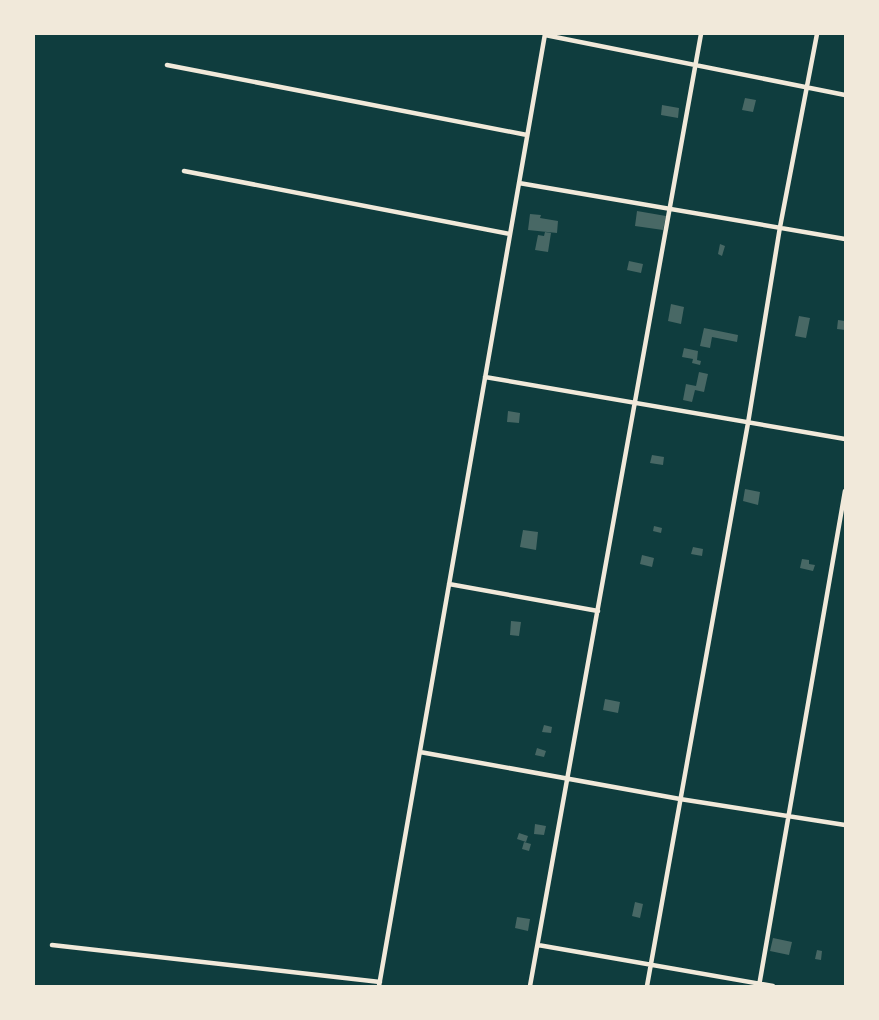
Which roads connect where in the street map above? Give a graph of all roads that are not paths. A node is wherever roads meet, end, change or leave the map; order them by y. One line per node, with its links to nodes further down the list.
1 (545, 34): 5 (street); 8 (street)
2 (701, 34): 5 (street)
3 (817, 34): 6 (street)
4 (167, 65): 8 (street)
5 (695, 65): 6 (street); 11 (street)
6 (807, 87): 7 (street); 12 (street)
7 (845, 95)
8 (527, 136): 10 (street)
9 (184, 171): 13 (street)
10 (519, 183): 11 (street); 13 (street)
11 (670, 209): 12 (street); 16 (street)
12 (780, 227): 14 (street); 17 (street)
13 (510, 234): 15 (street)
14 (845, 239)
15 (485, 376): 16 (street); 20 (street)
16 (635, 403): 17 (street); 21 (street)
17 (748, 423): 18 (street); 24 (street)
18 (845, 439)
19 (845, 491): 25 (street)
20 (449, 584): 21 (street); 22 (street)
21 (598, 611): 23 (street)
22 (420, 752): 23 (street); 30 (street)
23 (568, 778): 24 (street); 28 (street)
24 (680, 799): 25 (street); 29 (street)
25 (788, 816): 26 (street); 31 (street)
26 (845, 825)
27 (52, 945): 30 (street)
28 (538, 945): 29 (street); 32 (street)
29 (650, 965): 31 (street); 33 (street)
30 (380, 984)
31 (759, 985): 34 (street)
32 (530, 986)
33 (647, 986)
34 (773, 986)

